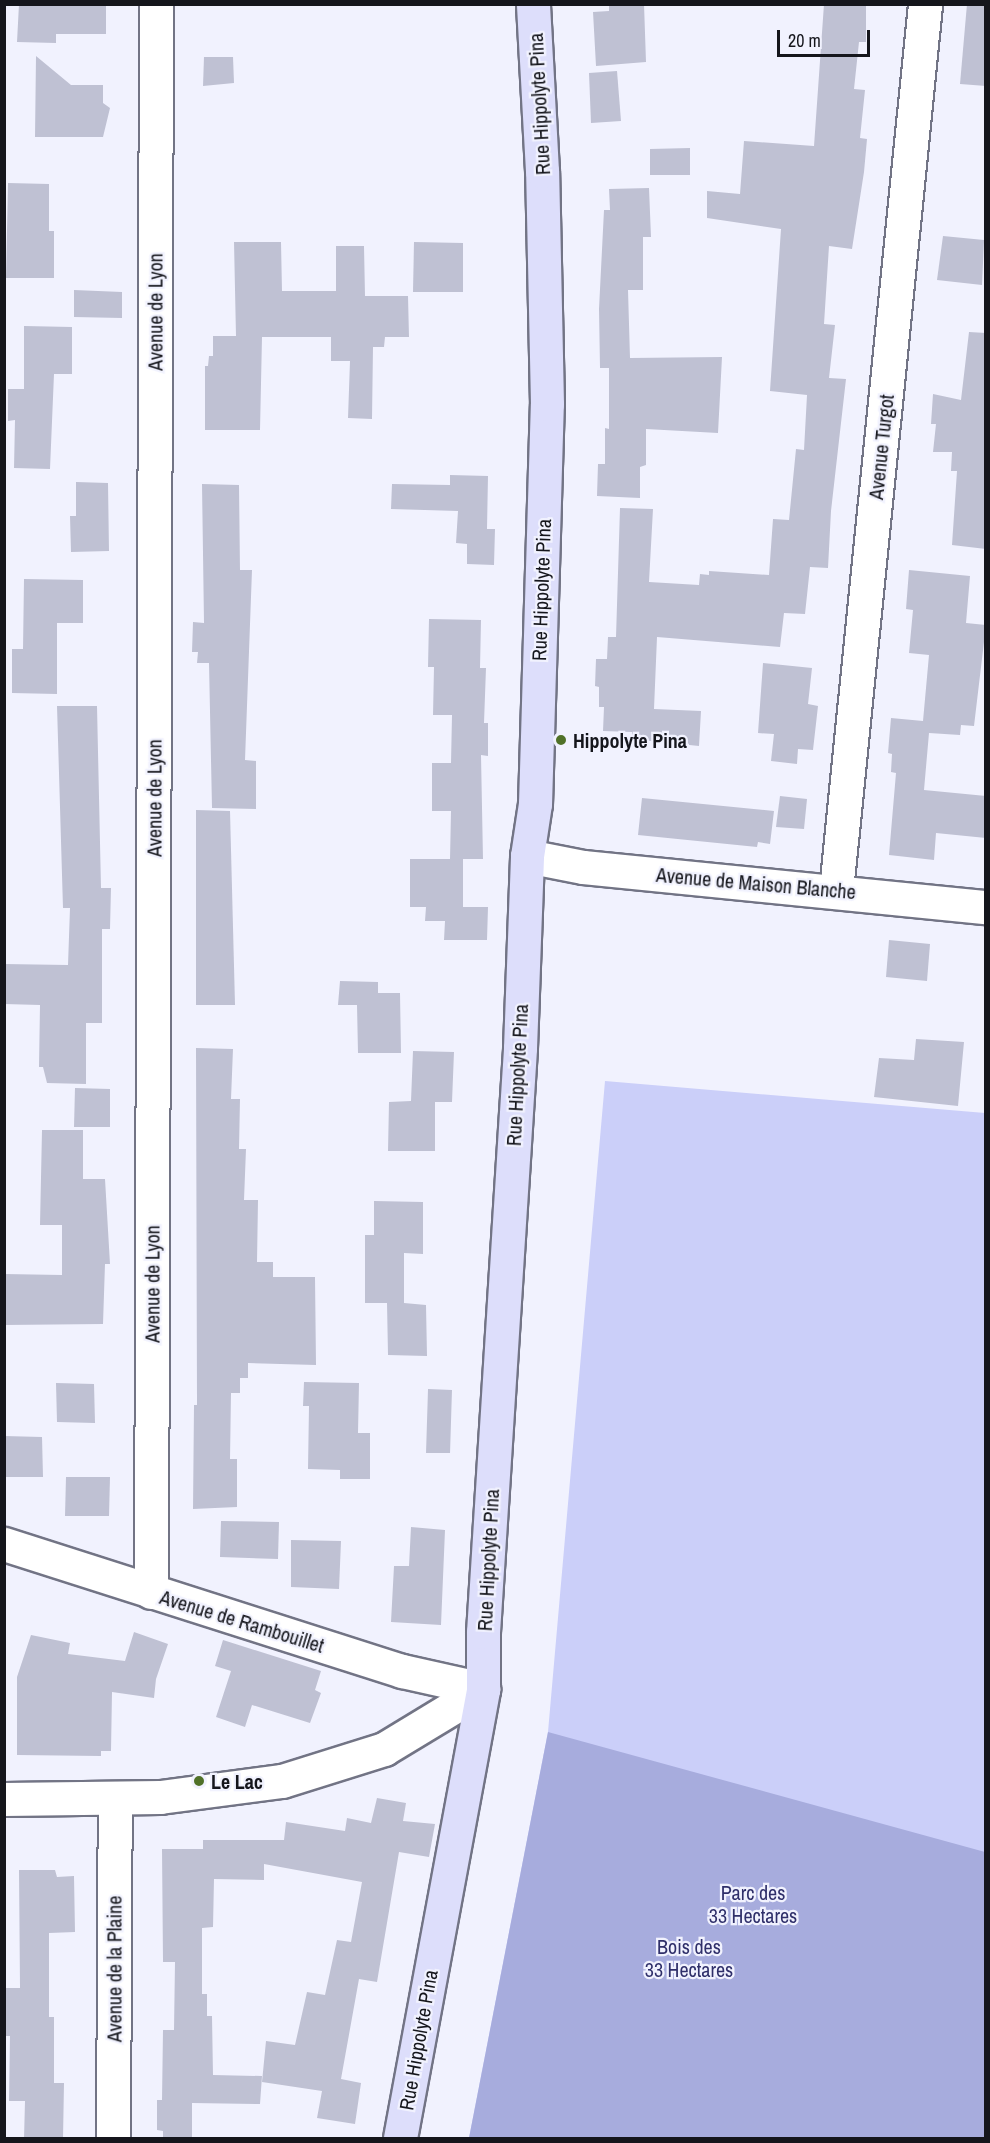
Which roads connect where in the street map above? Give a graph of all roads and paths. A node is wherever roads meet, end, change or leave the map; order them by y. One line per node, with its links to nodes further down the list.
1 (156, 4): 8 (street, Avenue de Lyon)
2 (533, 4): 4 (main road, Rue Hippolyte Pina)
3 (925, 4): 5 (street, Avenue Turgot)
4 (527, 856): 5 (street, Avenue de Maison Blanche); 9 (main road, Rue Hippolyte Pina)
5 (836, 890): 6 (street, Avenue de Maison Blanche)
6 (986, 907)
7 (4, 1544): 8 (street, Avenue de Rambouillet)
8 (151, 1592): 9 (street, Avenue de Rambouillet)
9 (483, 1689): 11 (street); 13 (main road, Rue Hippolyte Pina)
10 (4, 1799): 11 (street)
11 (115, 1799): 12 (street, Avenue de la Plaine)
12 (113, 2139)
13 (400, 2139)

